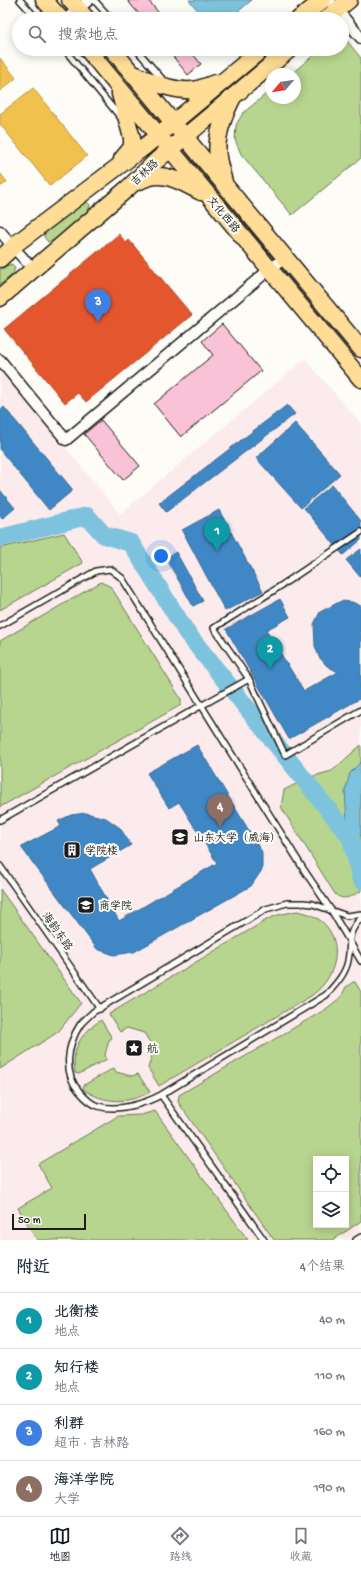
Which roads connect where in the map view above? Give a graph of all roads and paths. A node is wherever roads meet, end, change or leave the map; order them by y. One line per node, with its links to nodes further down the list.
1 (20, 0): 5 (lane)
2 (44, 0): 6 (main road)
3 (94, 0): 7 (lane)
4 (323, 0): 8 (main road)
5 (31, 12)
6 (55, 12)
7 (105, 12)
8 (308, 12)
9 (349, 23): 10 (street)
10 (361, 38)
11 (70, 56): 23 (lane)
12 (92, 56): 19 (main road, 文化西路)
13 (118, 56): 17 (main road, 文化西路)
14 (142, 56): 20 (lane)
15 (254, 56): 18 (main road, 吉林路)
16 (282, 56): 21 (main road, 吉林路)
17 (131, 72): 20 (main road); 22 (main road, 文化西路)
18 (225, 80): 20 (main road); 22 (main road, 吉林路)
19 (118, 86): 23 (main road); 24 (main road, 文化西路)
20 (169, 87)
21 (233, 96): 25 (main road, 吉林路); 28 (main road)
22 (173, 123): 24 (main road, 吉林路); 25 (main road, 文化西路)
23 (129, 128): 27 (main road)
24 (158, 136): 26 (main road, 文化西路); 27 (main road, 吉林路)
25 (184, 137): 26 (main road, 吉林路); 28 (main road, 文化西路)
26 (169, 150): 29 (main road, 吉林路); 30 (main road, 文化西路)
27 (115, 168): 32 (main road, 吉林路)
28 (225, 186): 33 (main road, 文化西路)
29 (128, 188): 30 (main road); 35 (main road, 吉林路)
30 (209, 197): 36 (main road, 文化西路)
31 (0, 231): 32 (street)
32 (13, 247): 34 (main road, 吉林路); 35 (street)
33 (285, 258): 36 (street); 38 (main road, 文化西路)
34 (0, 259)
35 (33, 269): 37 (main road, 吉林路)
36 (270, 269): 39 (street); 40 (main road, 文化西路)
37 (0, 298)
38 (361, 350)
39 (0, 360)
40 (361, 379)
41 (361, 532): 43 (lane)
42 (0, 626): 44 (lane)
43 (249, 679): 44 (lane); 45 (lane)
44 (200, 706): 46 (lane); 49 (lane)
45 (361, 710)
46 (0, 820)
47 (0, 866): 56 (lane, 海韵东路)
48 (313, 904): 49 (lane); 52 (lane); 56 (lane)
49 (331, 910): 50 (lane); 52 (lane)
50 (361, 914)
51 (361, 918): 53 (lane)
52 (340, 927): 53 (lane); 54 (lane)
53 (349, 941): 54 (lane); 55 (lane)
54 (348, 961): 57 (lane)
55 (361, 961)
56 (100, 1008): 57 (lane)
57 (161, 1096): 59 (lane)
58 (361, 1237): 60 (lane)
59 (264, 1240)
60 (356, 1240)

